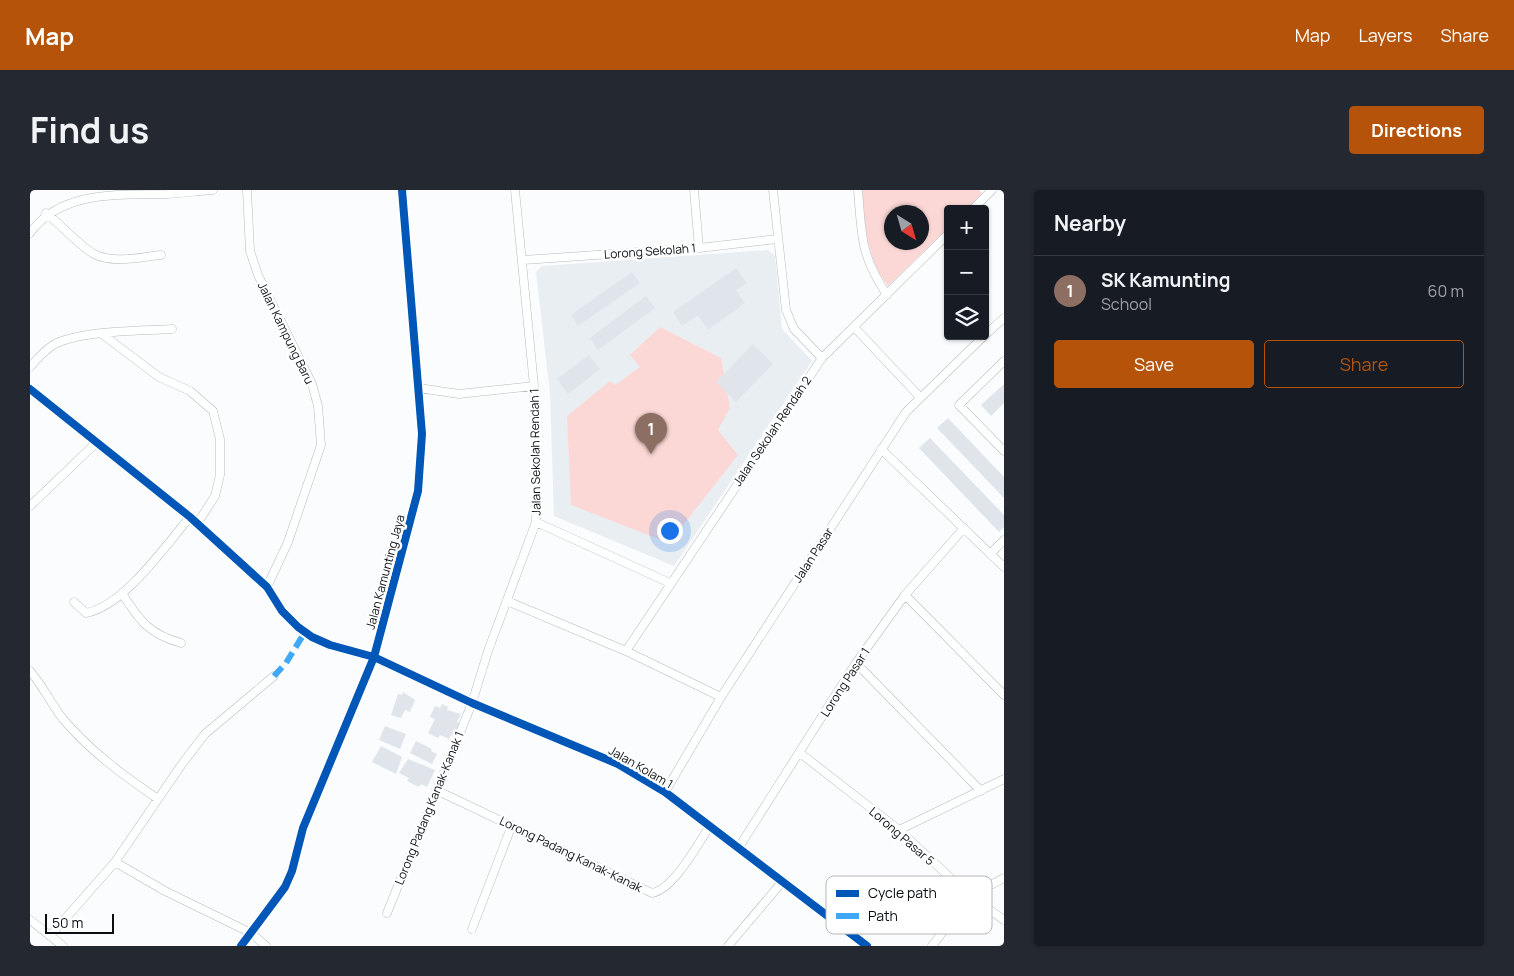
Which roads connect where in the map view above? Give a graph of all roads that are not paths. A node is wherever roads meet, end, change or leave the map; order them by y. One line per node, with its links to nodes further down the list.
1 (213, 190): 10 (street)
2 (247, 190): 43 (street, Jalan Kampung Baru)
3 (402, 190): 28 (street, Jalan Kamunting Jaya)
4 (515, 190): 16 (street, Jalan Sekolah Rendah 1)
5 (694, 190): 14 (street)
6 (774, 190): 13 (street)
7 (858, 190): 17 (street)
8 (990, 190): 9 (street)
9 (977, 205)
10 (46, 213): 11 (street); 15 (street)
11 (30, 233)
12 (944, 238): 17 (street, Jalan Sekolah Rendah 2)
13 (777, 239): 14 (street, Lorong Sekolah 1); 24 (street)
14 (699, 248): 16 (street, Lorong Sekolah 1)
15 (161, 255)
16 (523, 260): 27 (street, Jalan Sekolah Rendah 1)
17 (887, 295): 19 (street, Jalan Sekolah Rendah 2)
18 (1004, 318): 21 (street, Jalan Pasar)
19 (854, 327): 24 (street, Jalan Sekolah Rendah 2); 30 (street)
20 (172, 329): 22 (street)
21 (989, 332)
22 (102, 334): 26 (street); 37 (street)
23 (981, 340): 30 (street, Jalan Pasar)
24 (822, 358): 42 (street, Jalan Sekolah Rendah 2)
25 (1004, 361): 33 (street)
26 (30, 367)
27 (534, 386): 28 (street); 36 (street, Jalan Sekolah Rendah 1)
28 (419, 388): 50 (street, Jalan Kamunting Jaya)
29 (30, 389): 31 (street, Jalan Kolam 1)
30 (920, 397): 32 (street, Jalan Pasar)
31 (96, 443): 34 (street); 35 (street, Jalan Kolam 1)
32 (881, 450): 38 (street); 55 (street, Jalan Pasar)
33 (1004, 451)
34 (30, 506)
35 (190, 518): 37 (street, Jalan Kolam 1); 44 (street)
36 (536, 522): 42 (street); 46 (street, Jalan Sekolah Rendah 1)
37 (197, 524): 43 (street, Jalan Kolam 1)
38 (964, 528): 40 (street); 45 (street, Lorong Pasar 1)
39 (1004, 540): 40 (street)
40 (991, 553): 41 (street)
41 (1004, 567)
42 (670, 583): 49 (street, Jalan Sekolah Rendah 2)
43 (267, 587): 50 (street, Jalan Kolam 1)
44 (123, 595): 47 (street); 48 (street)
45 (905, 595): 51 (street, Lorong Pasar 1); 54 (street)
46 (507, 601): 49 (street); 56 (street, Jalan Sekolah Rendah 1)
47 (74, 602)
48 (181, 643)
49 (626, 651): 55 (street)
50 (374, 658): 56 (street, Jalan Kolam 1); 78 (street, Jalan Kamunting Jaya)
51 (856, 663): 57 (street, Lorong Pasar 1); 60 (street)
52 (30, 671): 62 (street)
53 (274, 676): 62 (street)
54 (1004, 695)
55 (721, 698): 61 (street, Jalan Pasar)
56 (472, 703): 59 (street, Lorong Padang Kanak-Kanak 1); 61 (street, Jalan Kolam 1)
57 (800, 753): 65 (street, Lorong Pasar 5); 66 (street, Lorong Pasar 1)
58 (1004, 779): 60 (street)
59 (436, 790): 63 (street, Lorong Padang Kanak-Kanak); 73 (street, Lorong Padang Kanak-Kanak 1)
60 (981, 791): 65 (street)
61 (665, 792): 64 (street, Jalan Kolam 1)
62 (158, 799): 67 (street)
63 (512, 825): 64 (street, Lorong Padang Kanak-Kanak); 77 (street)
64 (710, 826): 66 (street, Jalan Kolam 1)
65 (899, 830): 68 (street, Lorong Pasar 5)
66 (739, 847): 70 (street, Jalan Kolam 1)
67 (115, 862): 78 (street); 81 (street)
68 (948, 876)
69 (1004, 878): 71 (street)
70 (782, 882): 74 (street, Jalan Kolam 1); 85 (street)
71 (992, 884)
72 (992, 912): 75 (street, Lorong Pasar 5)
73 (387, 913)
74 (826, 915)
75 (1004, 920)
76 (30, 921): 81 (street)
77 (472, 929)
78 (251, 934): 83 (street, Jalan Kamunting Jaya); 84 (street)
79 (851, 934): 86 (street, Jalan Kolam 1)
80 (941, 934): 87 (street)
81 (50, 936): 82 (street)
82 (63, 946)
83 (241, 946)
84 (266, 946)
85 (728, 946)
86 (867, 946)
87 (932, 946)

